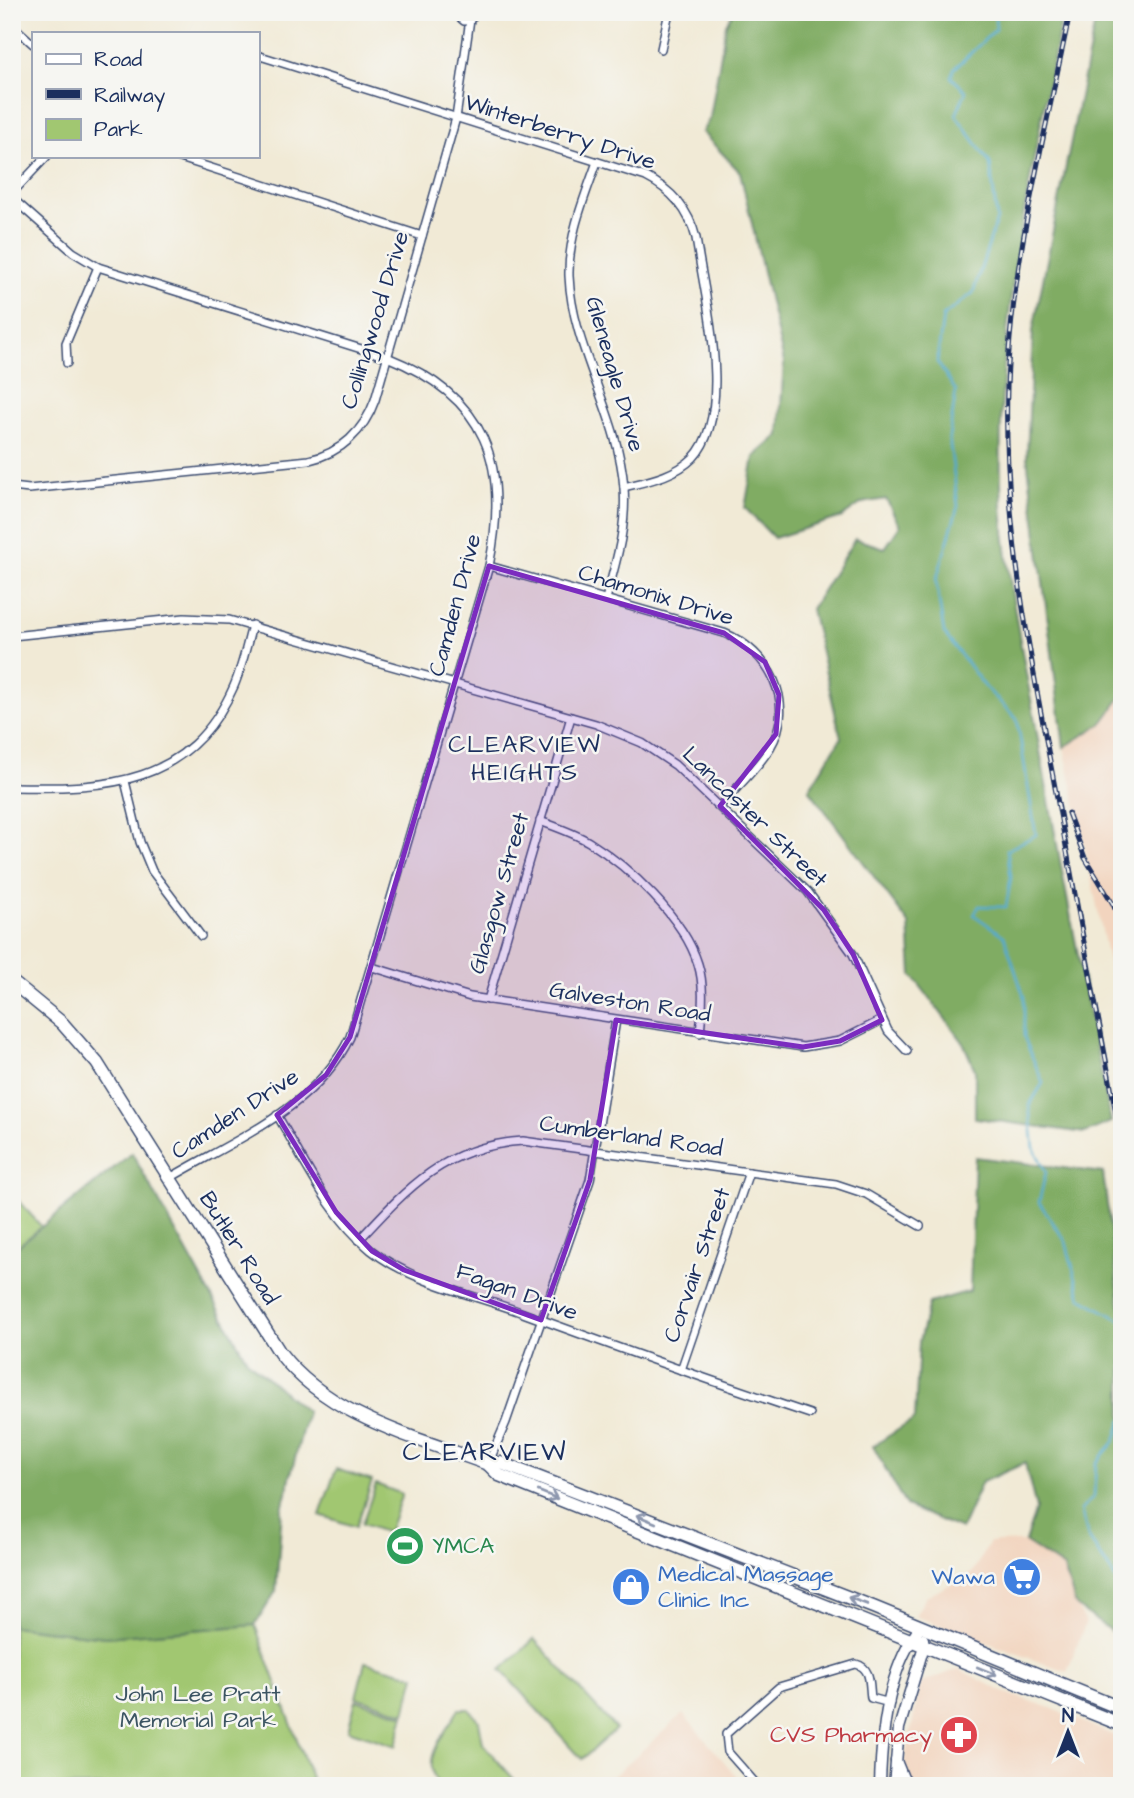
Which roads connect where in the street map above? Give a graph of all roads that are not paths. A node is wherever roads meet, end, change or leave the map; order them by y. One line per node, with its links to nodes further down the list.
1 (454, 12): 4 (street)
2 (669, 12): 8 (street)
3 (472, 16): 4 (street); 6 (street, Collingwood Drive)
4 (461, 20): 6 (street)
5 (12, 25): 7 (street)
6 (468, 37): 10 (street, Collingwood Drive)
7 (32, 43)
8 (661, 49)
9 (259, 56): 10 (street, Winterberry Drive)
10 (456, 118): 13 (street, Winterberry Drive); 15 (street, Collingwood Drive)
11 (45, 158): 14 (street)
12 (180, 158): 15 (street)
13 (597, 162): 20 (street, Gleneagle Drive); 20 (street, Winterberry Drive)
14 (12, 196): 16 (street, Camden Drive)
15 (422, 236): 17 (street, Collingwood Drive)
16 (98, 267): 17 (street, Camden Drive); 18 (street)
17 (387, 357): 19 (street, Collingwood Drive); 21 (street, Camden Drive)
18 (66, 363)
19 (12, 487)
20 (624, 487): 22 (street, Gleneagle Drive)
21 (489, 566): 22 (street, Chamonix Drive); 25 (street, Camden Drive)
22 (606, 599): 29 (street, Chamonix Drive)
23 (252, 625): 24 (street, Lancaster Street); 25 (street, Lancaster Street); 27 (street)
24 (12, 636)
25 (454, 683): 26 (street, Lancaster Street); 32 (street, Camden Drive)
26 (570, 717): 29 (street, Lancaster Street); 30 (street, Glasgow Street)
27 (125, 781): 28 (street); 31 (street)
28 (12, 787)
29 (720, 806): 36 (street, Lancaster Street)
30 (540, 821): 34 (street, Glasgow Street); 37 (street)
31 (201, 936)
32 (372, 967): 34 (street, Galveston Road); 39 (street, Camden Drive)
33 (12, 982): 42 (main road, Butler Road)
34 (488, 1000): 35 (street, Galveston Road)
35 (617, 1020): 37 (street, Galveston Road); 40 (street)
36 (882, 1020): 37 (street, Galveston Road); 38 (street, Lancaster Street)
37 (700, 1033)
38 (906, 1051)
39 (277, 1115): 42 (street, Camden Drive); 44 (street, Fagan Drive)
40 (596, 1150): 41 (street, Cumberland Road); 44 (street, Cumberland Road); 45 (street)
41 (749, 1172): 43 (street, Cumberland Road); 46 (street, Corvair Street)
42 (170, 1178): 48 (main road, Butler Road)
43 (920, 1226)
44 (359, 1240): 45 (street, Fagan Drive)
45 (541, 1321): 46 (street, Fagan Drive); 48 (street)
46 (681, 1370): 47 (street, Fagan Drive)
47 (810, 1414)
48 (488, 1464): 49 (main road, Butler Road, one-way to 48); 50 (main road, Butler Road, one-way to 50)
49 (921, 1627): 50 (main road); 51 (main road); 53 (main road, Butler Road)
50 (910, 1641): 51 (main road, Butler Road); 52 (main road)
51 (924, 1646): 54 (main road, Butler Road, one-way to 54); 55 (main road)
52 (890, 1703): 56 (street); 57 (main road)
53 (1122, 1709)
54 (1122, 1725)
55 (894, 1755): 58 (main road); 59 (main road)
56 (758, 1786)
57 (880, 1786)
58 (894, 1786)
59 (910, 1786)

